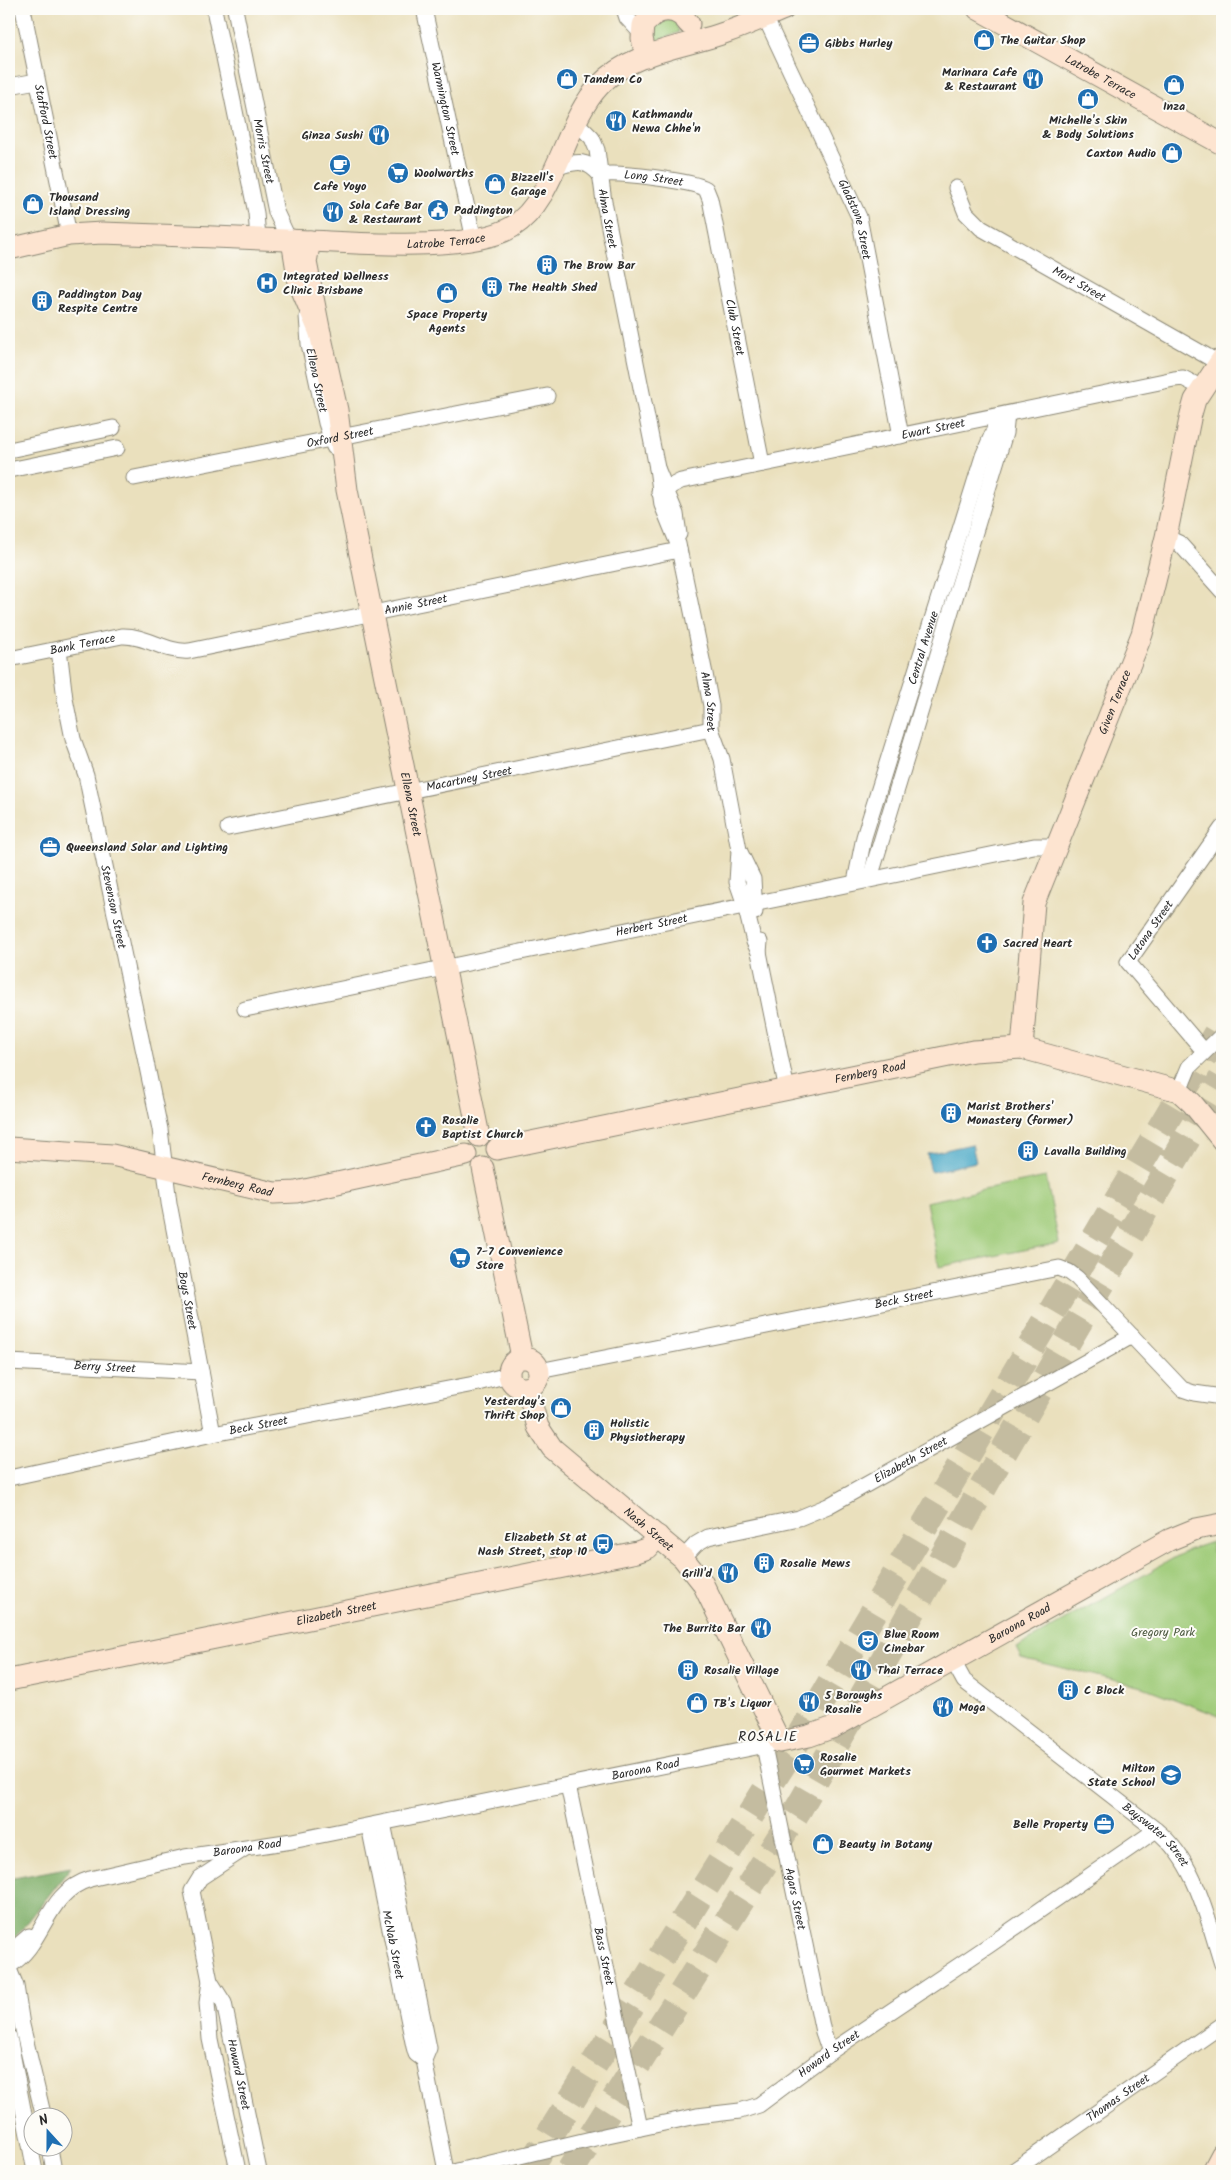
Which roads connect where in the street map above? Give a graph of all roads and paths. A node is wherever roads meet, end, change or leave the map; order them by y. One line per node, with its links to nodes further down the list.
1 (23, 9): 15 (street, Stafford Street)
2 (214, 9): 14 (street, Morris Street)
3 (234, 9): 13 (street, Morris Street)
4 (424, 9): 26 (street, Warmington Street)
5 (624, 9): 11 (street)
6 (632, 9): 8 (street)
7 (978, 9): 18 (street, Latrobe Terrace)
8 (656, 13): 10 (street); 11 (street)
9 (774, 13): 10 (street, Latrobe Terrace); 35 (street, Gladstone Street)
10 (690, 25): 12 (street, Latrobe Terrace)
11 (642, 34): 12 (street)
12 (646, 57): 17 (street, Latrobe Terrace)
13 (246, 61): 14 (street); 25 (street, Morris Street)
14 (225, 65): 24 (street, Morris Street)
15 (37, 80): 16 (street); 23 (street, Stafford Street)
16 (9, 86)
17 (576, 122): 19 (street, Latrobe Terrace); 20 (street, Alma Street)
18 (1222, 144)
19 (554, 168): 20 (street, Alma Street); 26 (street, Latrobe Terrace)
20 (600, 175): 22 (street, Long Street); 42 (street, Alma Street)
21 (956, 188): 30 (street, Mort Street)
22 (706, 189): 39 (street, Club Street)
23 (69, 235): 24 (street, Latrobe Terrace); 27 (street, Latrobe Terrace)
24 (258, 239): 25 (street, Latrobe Terrace)
25 (297, 240): 26 (street, Latrobe Terrace); 28 (street, Ellena Street); 29 (street, Ellena Street)
26 (474, 240)
27 (9, 249)
28 (300, 287): 29 (street, Ellena Street); 36 (street, Ellena Street)
29 (320, 333): 36 (street, Ellena Street)
30 (1221, 361): 31 (street, Given Terrace)
31 (1202, 388): 33 (street, Ewart Street); 43 (street, Given Terrace)
32 (548, 396): 36 (street, Oxford Street)
33 (1002, 415): 35 (street, Ewart Street); 55 (street, Central Avenue)
34 (113, 428): 38 (street)
35 (901, 436): 39 (street, Ewart Street)
36 (336, 438): 41 (street, Oxford Street); 46 (street, Ellena Street)
37 (117, 448): 40 (street)
38 (9, 450)
39 (762, 464): 42 (street, Ewart Street)
40 (9, 470)
41 (134, 478)
42 (662, 491): 44 (street, Alma Street)
43 (1166, 537): 45 (street); 54 (street, Given Terrace)
44 (679, 550): 46 (street, Annie Street); 50 (street, Alma Street)
45 (1222, 591)
46 (372, 614): 47 (street, Annie Street); 51 (street, Ellena Street)
47 (155, 642): 48 (street, Bank Terrace)
48 (59, 649): 49 (street, Bank Terrace); 69 (street, Stevenson Street)
49 (9, 659)
50 (711, 729): 51 (street, Macartney Street); 56 (street, Alma Street)
51 (407, 791): 52 (street, Macartney Street); 57 (street, Ellena Street)
52 (228, 828)
53 (1222, 828): 61 (street, Latona Street)
54 (1058, 846): 55 (street, Herbert Street); 60 (street, Given Terrace)
55 (863, 880): 56 (street, Herbert Street)
56 (750, 905): 57 (street, Herbert Street); 62 (street, Alma Street)
57 (444, 968): 58 (street, Herbert Street); 64 (street, Ellena Street)
58 (245, 1009)
59 (1222, 1034): 61 (street)
60 (1022, 1048): 62 (street, Fernberg Road); 63 (street, Fernberg Road)
61 (1204, 1051): 63 (street)
62 (786, 1090): 67 (street, Fernberg Road)
63 (1179, 1091): 65 (street)
64 (479, 1136): 67 (street); 68 (street)
65 (1222, 1140)
66 (9, 1148): 69 (street, Fernberg Road)
67 (497, 1149): 70 (street)
68 (466, 1155): 69 (street, Fernberg Road); 70 (street)
69 (165, 1166): 74 (street, Boys Street)
70 (483, 1168): 72 (street)
71 (1132, 1336): 76 (street, Beck Street); 77 (street, Beck Street); 82 (street, Elizabeth Street)
72 (522, 1358): 75 (street); 76 (street)
73 (9, 1362): 74 (street, Berry Street)
74 (202, 1372): 78 (street, Boys Street)
75 (508, 1375): 76 (street); 78 (street, Beck Street)
76 (533, 1379): 81 (street, Nash Street)
77 (1222, 1397)
78 (213, 1434): 79 (street, Beck Street)
79 (9, 1478)
80 (1222, 1524): 83 (street, Baroona Road)
81 (658, 1536): 82 (street, Nash Street); 84 (street, Elizabeth Street)
82 (683, 1558): 85 (street, Nash Street)
83 (953, 1661): 85 (street, Baroona Road); 88 (street, Bayswater Street)
84 (9, 1680)
85 (772, 1744): 86 (street, Baroona Road); 97 (street, Agars Street)
86 (568, 1785): 87 (street, Baroona Road); 100 (street, Bass Street)
87 (376, 1824): 89 (street, Baroona Road); 107 (street, McNab Street)
88 (1156, 1830): 92 (street, Bayswater Street); 97 (street, Howard Street)
89 (248, 1847): 90 (street, Baroona Road); 94 (street, Howard Street)
90 (43, 1922): 91 (street, Baroona Road); 93 (street, Baroona Road)
91 (9, 1953)
92 (1222, 1964)
93 (9, 1968): 99 (street)
94 (210, 1981): 105 (street, Howard Street); 106 (street, Howard Street)
95 (1222, 2025): 109 (street, Thomas Street)
96 (9, 2037): 98 (street)
97 (830, 2052): 100 (street, Howard Street)
98 (15, 2098): 103 (street)
99 (42, 2108)
100 (640, 2128): 108 (street, Howard Street)
101 (1222, 2154): 110 (street)
102 (52, 2158): 104 (street)
103 (35, 2171)
104 (54, 2171)
105 (238, 2171)
106 (259, 2171)
107 (446, 2171)
108 (457, 2171)
109 (1013, 2171)
110 (1213, 2171)

